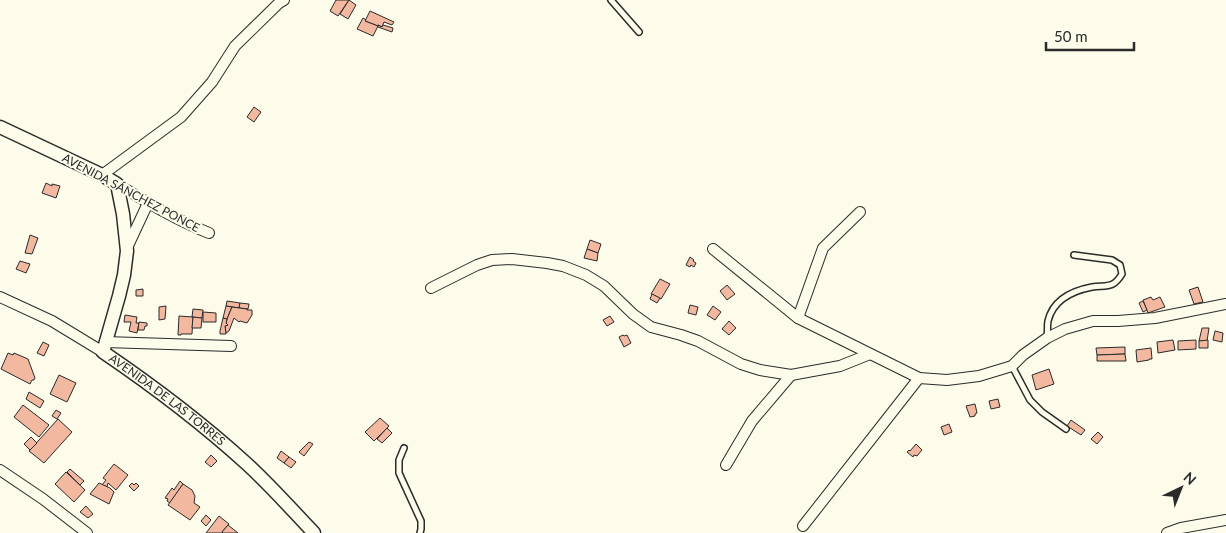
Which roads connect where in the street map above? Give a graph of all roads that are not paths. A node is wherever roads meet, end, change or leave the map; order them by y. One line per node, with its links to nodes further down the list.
1 (284, 0): 5 (street)
2 (611, 0): 3 (lane)
3 (639, 32)
4 (0, 127): 5 (street, AVENIDA SÁNCHEZ PONCE)
5 (102, 175): 6 (street, AVENIDA SÁNCHEZ PONCE)
6 (118, 184): 7 (street, AVENIDA SÁNCHEZ PONCE); 10 (street)
7 (148, 203): 9 (street, AVENIDA SÁNCHEZ PONCE); 10 (street)
8 (860, 212): 16 (street)
9 (209, 233)
10 (127, 248): 19 (street)
11 (713, 249): 16 (street)
12 (1074, 256): 17 (lane)
13 (431, 288): 22 (street)
14 (0, 298): 19 (street, AVENIDA DE LAS TORRES)
15 (1226, 304): 17 (street)
16 (798, 318): 20 (street)
17 (1047, 338): 21 (street)
18 (231, 346): 19 (street)
19 (104, 347): 31 (street, AVENIDA DE LAS TORRES)
20 (870, 354): 22 (street); 23 (street)
21 (1012, 366): 23 (street); 24 (lane)
22 (791, 375): 26 (street)
23 (919, 378): 29 (street)
24 (1066, 428)
25 (404, 448): 32 (lane)
26 (726, 465)
27 (0, 470): 30 (street)
28 (1226, 520): 33 (street)
29 (803, 526)
30 (87, 533)
31 (314, 533)
32 (420, 533)
33 (1167, 533)

